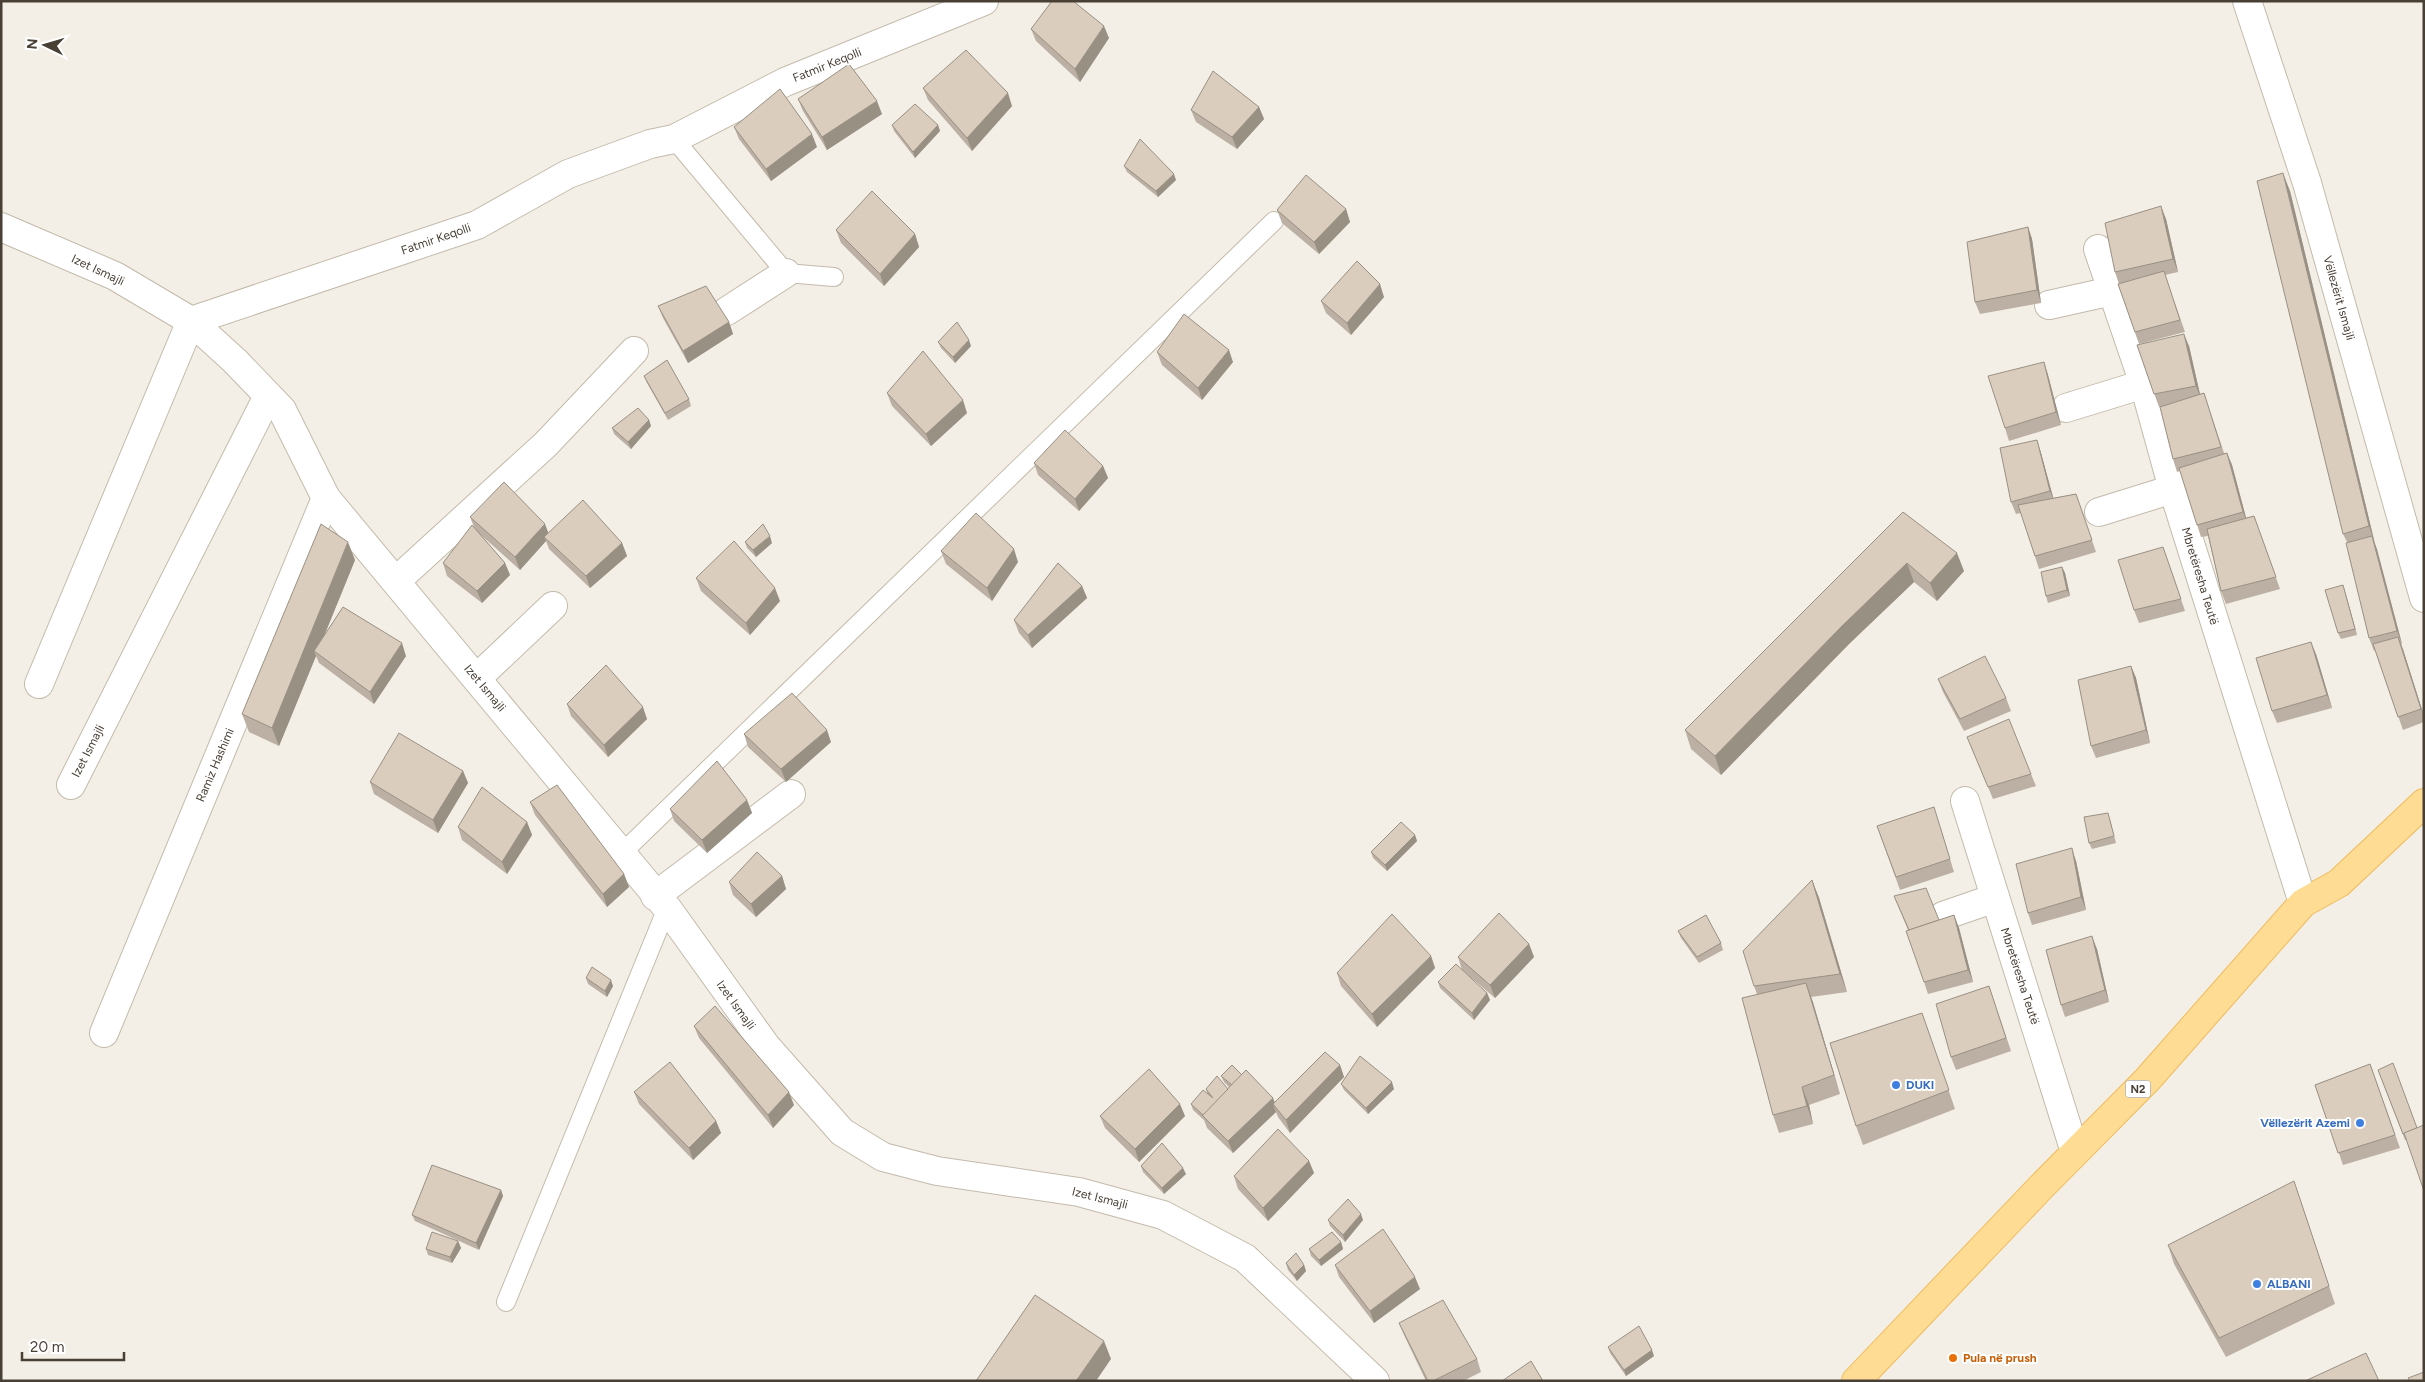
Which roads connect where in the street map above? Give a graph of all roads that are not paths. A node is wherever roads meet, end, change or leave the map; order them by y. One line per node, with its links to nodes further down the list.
1 (984, 1): 3 (street, Fatmir Keqolli)
2 (2247, 1): 21 (street, Vëllezërit Ismajli)
3 (674, 139): 7 (lane); 12 (street, Fatmir Keqolli)
4 (1274, 221): 29 (lane)
5 (1, 227): 12 (street, Izet Ismajli)
6 (2098, 249): 9 (street, Mbretëresha Teutë)
7 (786, 273): 8 (lane); 11 (street)
8 (834, 277)
9 (2112, 291): 10 (street); 14 (street, Mbretëresha Teutë)
10 (2049, 305)
11 (728, 311)
12 (190, 321): 15 (street, Izet Ismajli); 24 (street)
13 (634, 351): 20 (street)
14 (2144, 384): 16 (street); 17 (street, Mbretëresha Teutë)
15 (268, 396): 18 (street, Izet Ismajli); 25 (street, Izet Ismajli)
16 (2066, 408)
17 (2173, 489): 19 (street); 32 (street, Mbretëresha Teutë)
18 (326, 498): 20 (street, Izet Ismajli); 34 (street, Ramiz Hashimi)
19 (2099, 512)
20 (396, 581): 23 (street, Izet Ismajli)
21 (2424, 598)
22 (553, 606): 23 (street)
23 (477, 678): 29 (street, Izet Ismajli)
24 (38, 684)
25 (71, 786)
26 (791, 794): 31 (street)
27 (1965, 801): 30 (street, Mbretëresha Teutë)
28 (2424, 803): 32 (main road, N2)
29 (622, 854): 31 (street, Izet Ismajli)
30 (1995, 898): 33 (street); 35 (street, Mbretëresha Teutë)
31 (661, 902): 36 (lane); 37 (street, Izet Ismajli)
32 (2303, 903): 35 (main road, N2)
33 (1943, 916)
34 (104, 1033)
35 (2075, 1152): 38 (main road, N2)
36 (506, 1302)
37 (1374, 1381)
38 (1856, 1381)

